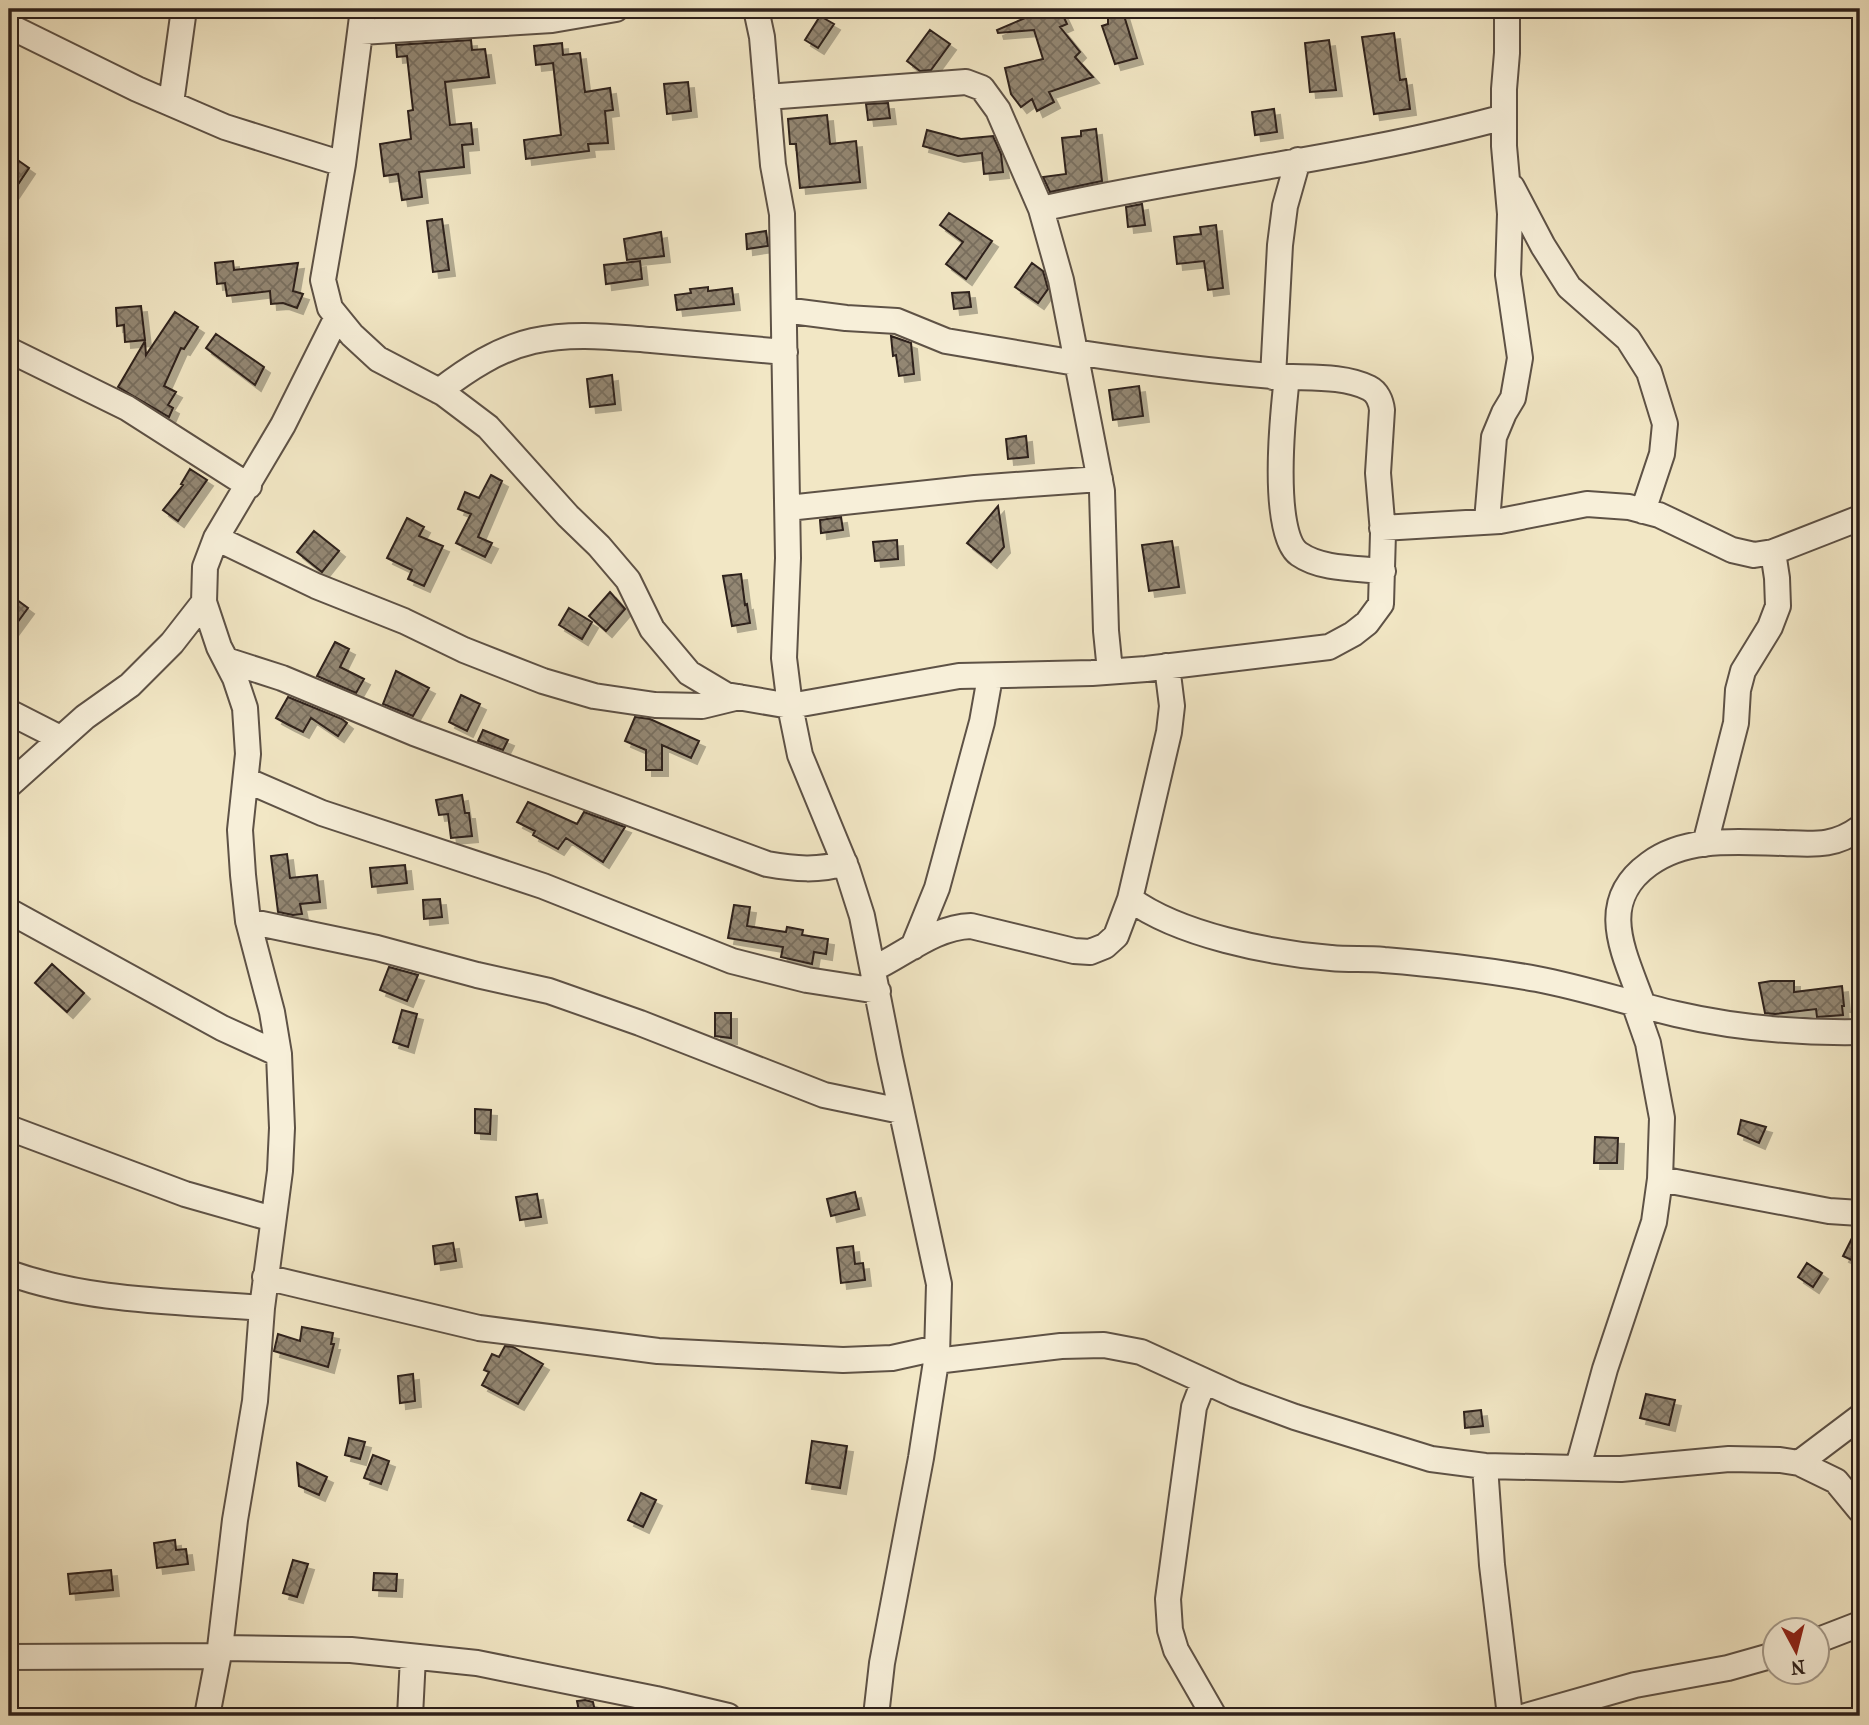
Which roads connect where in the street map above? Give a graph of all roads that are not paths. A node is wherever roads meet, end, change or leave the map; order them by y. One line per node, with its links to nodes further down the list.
1 (184, 9): 8 (street)
2 (616, 9): 5 (street)
3 (757, 9): 7 (street)
4 (1507, 9): 9 (street)
5 (362, 20): 11 (street)
6 (9, 26): 8 (street)
7 (767, 97): 13 (street); 14 (street)
8 (171, 103): 11 (street)
9 (1504, 117): 10 (street); 12 (street)
10 (1298, 160): 13 (street); 19 (street)
11 (343, 164): 15 (street)
12 (1507, 178): 24 (street); 26 (street)
13 (1041, 209): 18 (street)
14 (784, 310): 17 (street); 18 (street)
15 (337, 317): 20 (street); 22 (street)
16 (9, 350): 22 (street)
17 (785, 352): 20 (street); 23 (street)
18 (1075, 357): 19 (street); 21 (street)
19 (1280, 377): 27 (street); 30 (street)
20 (439, 391): 36 (street)
21 (1100, 479): 23 (street); 34 (street)
22 (249, 486): 28 (street)
23 (788, 508): 37 (street)
24 (1643, 511): 26 (street); 29 (street)
25 (1860, 518): 29 (street)
26 (1488, 521): 27 (street)
27 (1382, 528): 30 (street)
28 (216, 538): 31 (street); 36 (street)
29 (1773, 552): 43 (street)
30 (1383, 571): 33 (street)
31 (204, 603): 32 (street); 39 (street)
32 (226, 660): 40 (street); 44 (street)
33 (1167, 666): 34 (street); 45 (street)
34 (1110, 671): 35 (street)
35 (990, 677): 37 (street); 48 (street)
36 (739, 697): 37 (street)
37 (790, 706): 44 (street)
38 (9, 712): 39 (street)
39 (60, 738): 41 (street)
40 (246, 780): 47 (street); 49 (street)
41 (9, 785)
42 (1860, 828): 43 (street)
43 (1705, 844): 50 (street)
44 (845, 863): 49 (street)
45 (1129, 899): 48 (street); 50 (street)
46 (9, 911): 52 (street)
47 (248, 921): 52 (street); 53 (street)
48 (913, 947): 49 (street)
49 (876, 980): 53 (street)
50 (1639, 1004): 51 (street); 55 (street)
51 (1860, 1032)
52 (279, 1054): 57 (street)
53 (901, 1111): 61 (street)
54 (9, 1128): 57 (street)
55 (1660, 1179): 56 (street); 66 (street)
56 (1860, 1213)
57 (273, 1219): 59 (street)
58 (9, 1273): 60 (street)
59 (265, 1277): 60 (street); 61 (street)
60 (261, 1308): 70 (street)
61 (936, 1354): 62 (street); 77 (street)
62 (1204, 1381): 65 (street); 78 (street)
63 (1860, 1417): 64 (street)
64 (1799, 1463): 66 (street); 67 (street)
65 (1485, 1466): 66 (street); 79 (street)
66 (1578, 1467)
67 (1860, 1510)
68 (1860, 1624): 69 (street)
69 (1830, 1635)
70 (219, 1652): 71 (street); 72 (street); 74 (street)
71 (9, 1657)
72 (413, 1657): 75 (street); 76 (street)
73 (1760, 1659): 80 (street)
74 (207, 1716)
75 (410, 1716)
76 (727, 1716)
77 (876, 1716)
78 (1214, 1716)
79 (1510, 1716)
80 (1526, 1716)

